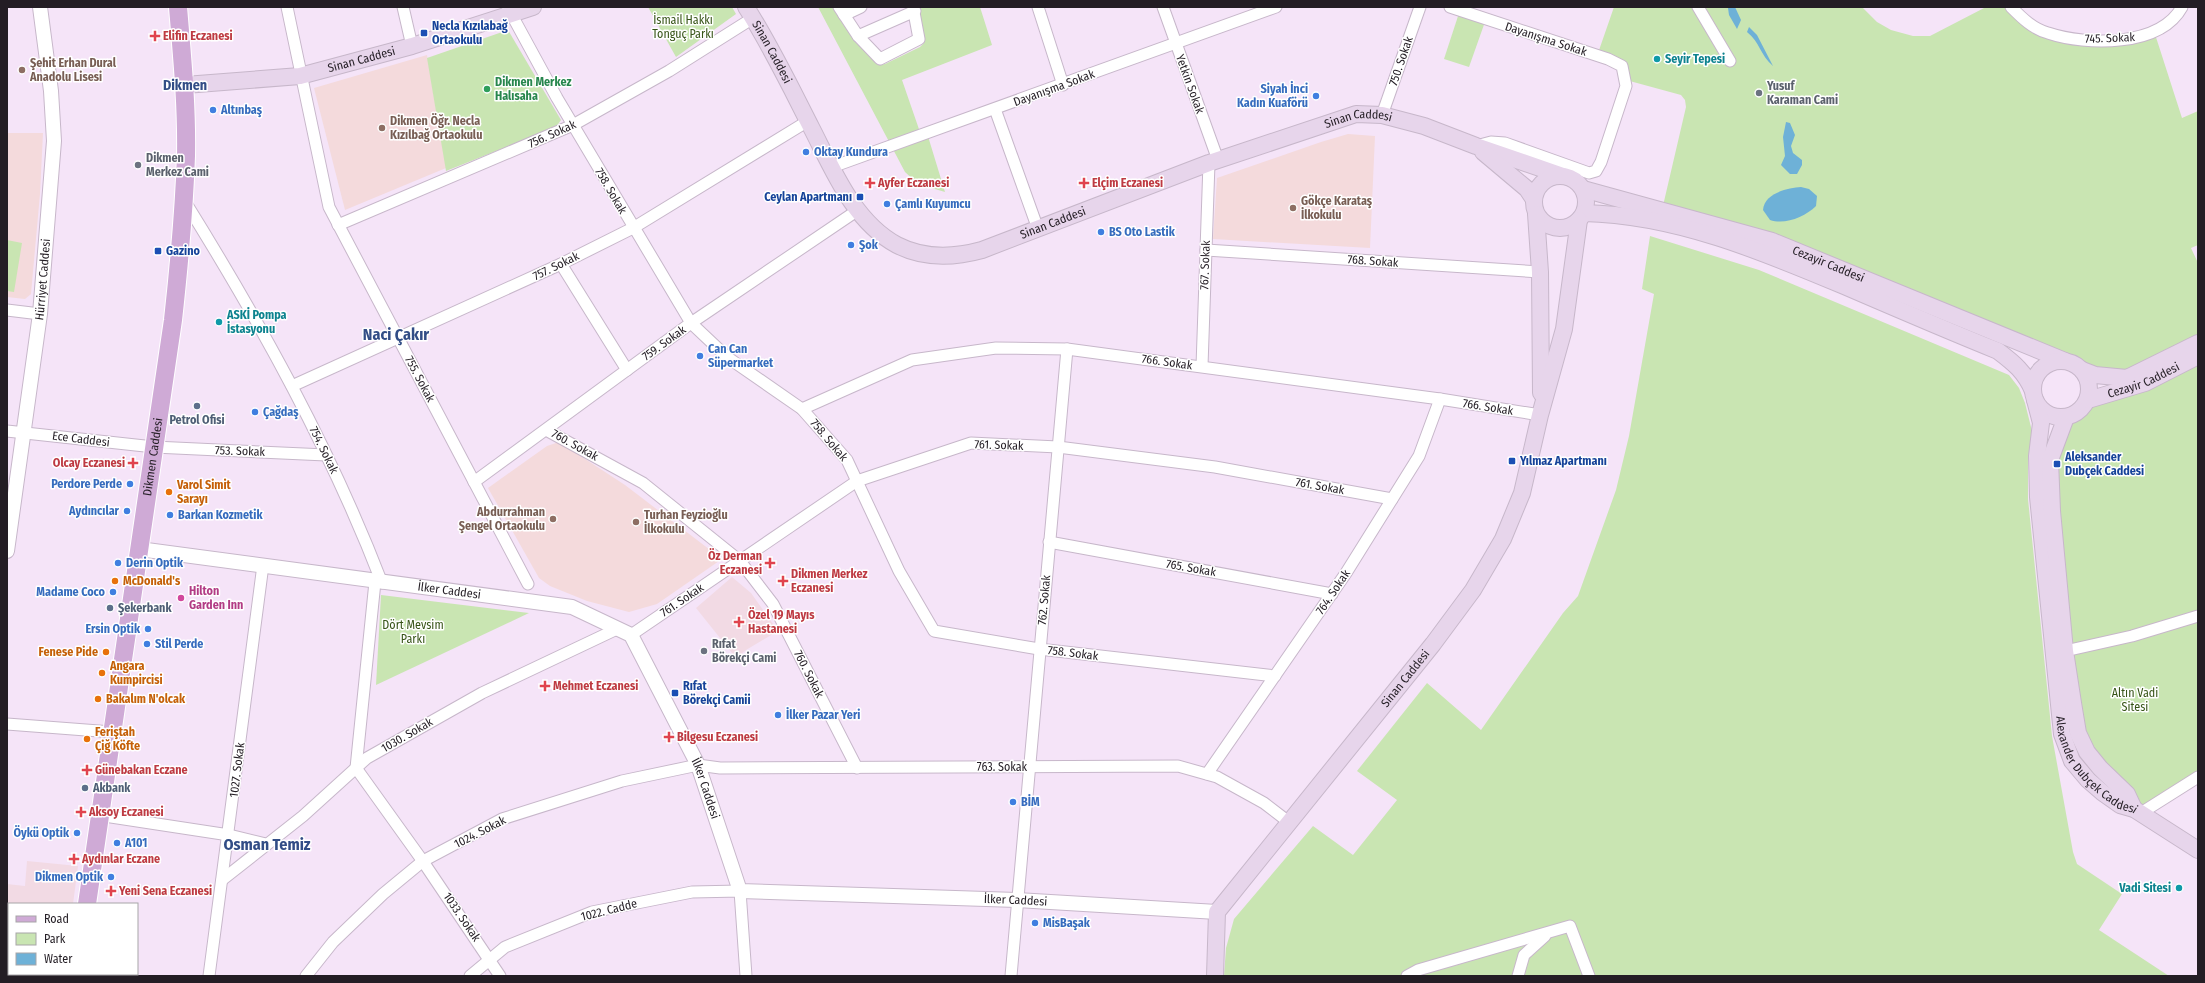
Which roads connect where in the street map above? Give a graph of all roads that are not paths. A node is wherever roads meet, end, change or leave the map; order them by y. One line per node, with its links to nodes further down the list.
1 (40, 7): 48 (street, Hürriyet Caddesi)
2 (178, 7): 24 (main road, Dikmen Caddesi)
3 (287, 7): 23 (street, 755. Sokak)
4 (403, 7): 21 (street)
5 (533, 7): 16 (main road, Sinan Caddesi)
6 (861, 7): 17 (street)
7 (1038, 7): 25 (street)
8 (1163, 7): 20 (street, Yetkin Sokak)
9 (1276, 7): 20 (street, Dayanışma Sokak)
10 (1420, 7): 27 (street, 750. Sokak)
11 (1450, 7): 30 (street, Dayanışma Sokak)
12 (1698, 7): 22 (street)
13 (2011, 7): 14 (street, 745. Sokak)
14 (2182, 7)
15 (914, 9): 19 (street); 19 (street)
16 (509, 11): 21 (main road, Sinan Caddesi); 29 (street, 758. Sokak)
17 (842, 11): 19 (street)
18 (749, 12): 28 (main road, Sinan Caddesi); 29 (street, 756. Sokak)
19 (858, 36)
20 (1176, 44): 25 (street, Dayanışma Sokak); 31 (street, Yetkin Sokak)
21 (412, 46): 23 (main road, Sinan Caddesi)
22 (1730, 61)
23 (300, 76): 24 (main road, Sinan Caddesi); 41 (street, 755. Sokak)
24 (185, 85): 36 (main road, Dikmen Caddesi)
25 (1063, 85): 26 (street, Dayanışma Sokak)
26 (995, 109): 32 (street, Dayanışma Sokak); 43 (street)
27 (1382, 115): 30 (main road, Sinan Caddesi); 31 (main road, Sinan Caddesi)
28 (808, 121): 32 (main road, Sinan Caddesi); 42 (street, 757. Sokak)
29 (574, 125): 41 (street, 756. Sokak); 42 (street, 758. Sokak)
30 (1476, 146): 33 (main road, Sinan Caddesi); 35 (main road, Sinan Caddesi)
31 (1213, 162): 43 (main road, Sinan Caddesi); 44 (street, 767. Sokak)
32 (832, 167): 37 (main road, Sinan Caddesi)
33 (1563, 176): 34 (main road); 35 (main road)
34 (1583, 189): 39 (main road); 40 (main road, Cezayir Caddesi)
35 (1533, 198): 38 (main road)
36 (183, 199): 59 (street, 754. Sokak); 69 (main road, Dikmen Caddesi)
37 (858, 210): 43 (main road, Sinan Caddesi); 49 (street, 759. Sokak)
38 (1536, 214): 39 (main road); 46 (main road, Sinan Caddesi)
39 (1581, 217): 40 (main road, Cezayir Caddesi); 64 (main road, Sinan Caddesi)
40 (1666, 217): 54 (main road, Cezayir Caddesi); 60 (main road, Cezayir Caddesi)
41 (338, 225): 50 (street, 755. Sokak)
42 (633, 228): 45 (street, 757. Sokak); 49 (street, 758. Sokak)
43 (1038, 228)
44 (1206, 250): 46 (street, 768. Sokak); 55 (street, 767. Sokak)
45 (561, 264): 50 (street, 757. Sokak); 56 (street)
46 (1540, 272): 64 (main road, Sinan Caddesi)
47 (7, 310): 48 (street)
48 (40, 314): 68 (street, Hürriyet Caddesi)
49 (691, 324): 56 (street, 759. Sokak); 63 (street, 758. Sokak)
50 (398, 338): 59 (street, 757. Sokak); 73 (street, 755. Sokak)
51 (2198, 343): 58 (main road, Cezayir Caddesi)
52 (1067, 349): 55 (street, 766. Sokak); 63 (street, 766. Sokak); 70 (street, 762. Sokak)
53 (2198, 356): 58 (main road, Cezayir Caddesi)
54 (2066, 361): 57 (main road); 60 (main road)
55 (1202, 366): 61 (street, 766. Sokak)
56 (627, 370): 66 (street, 759. Sokak)
57 (2082, 370): 58 (main road, Cezayir Caddesi); 62 (main road)
58 (2151, 373): 62 (main road, Cezayir Caddesi)
59 (292, 386): 71 (street, 754. Sokak)
60 (2034, 396): 65 (main road); 97 (main road, Alexander Dubçek Caddesi)
61 (1440, 399): 64 (street, 766. Sokak); 74 (street, 764. Sokak)
62 (2088, 400): 65 (main road)
63 (802, 409): 72 (street, 758. Sokak)
64 (1540, 415): 99 (main road, Sinan Caddesi)
65 (2066, 417): 87 (main road, Alexander Dubçek Caddesi)
66 (546, 430): 73 (street, 759. Sokak); 78 (street, 760. Sokak)
67 (7, 431): 68 (street, Ece Caddesi)
68 (23, 432): 69 (street, Ece Caddesi); 77 (street, Hürriyet Caddesi)
69 (154, 447): 71 (street, 753. Sokak); 76 (main road, Dikmen Caddesi)
70 (1058, 447): 72 (street, 761. Sokak); 74 (street, 761. Sokak); 75 (street, 762. Sokak)
71 (326, 455): 80 (street, 754. Sokak)
72 (857, 481): 78 (street, 761. Sokak); 86 (street, 758. Sokak)
73 (474, 482): 81 (street, 755. Sokak)
74 (1392, 499): 82 (street, 764. Sokak)
75 (1050, 542): 82 (street, 765. Sokak); 86 (street, 762. Sokak)
76 (139, 549): 79 (street, İlker Caddesi); 90 (main road, Dikmen Caddesi)
77 (7, 551)
78 (740, 561): 85 (street, 761. Sokak); 94 (street, 760. Sokak)
79 (263, 565): 80 (street, İlker Caddesi); 100 (street, 1027. Sokak)
80 (378, 582): 84 (street, İlker Caddesi); 93 (street)
81 (528, 584)
82 (1332, 594): 88 (street, 764. Sokak)
83 (2198, 616): 87 (street)
84 (617, 628): 85 (street, İlker Caddesi); 93 (street, 1030. Sokak)
85 (631, 635): 91 (street, İlker Caddesi)
86 (1040, 649): 88 (street, 758. Sokak); 92 (street, 762. Sokak)
87 (2065, 651): 97 (main road, Alexander Dubçek Caddesi)
88 (1275, 676): 95 (street, 764. Sokak)
89 (7, 724): 90 (street)
90 (112, 732): 98 (main road, Dikmen Caddesi)
91 (698, 765): 94 (street, 763. Sokak); 103 (street, 1024. Sokak); 105 (street, İlker Caddesi)
92 (1029, 767): 94 (street, 763. Sokak); 95 (street, 763. Sokak); 106 (street, 762. Sokak)
93 (356, 768): 101 (street, 1030. Sokak); 103 (street, 1033. Sokak)
94 (857, 768)
95 (1207, 774): 99 (street, 763. Sokak)
96 (2198, 777): 97 (street)
97 (2138, 811): 102 (main road)
98 (98, 814): 100 (street); 107 (main road, Dikmen Caddesi)
99 (1290, 823): 108 (main road, Sinan Caddesi)
100 (228, 834): 101 (street); 104 (street, 1027. Sokak)
101 (266, 844): 104 (street, 1030. Sokak)
102 (2198, 850)
103 (423, 860): 110 (street, 1033. Sokak); 113 (street, 1024. Sokak)
104 (222, 880): 112 (street, 1027. Sokak)
105 (740, 891): 106 (street, İlker Caddesi); 110 (street, 1022. Cadde); 116 (street)
106 (1017, 900): 108 (street, İlker Caddesi); 117 (street, 762. Sokak)
107 (87, 903)
108 (1217, 912): 111 (main road)
109 (1554, 930): 118 (street); 119 (street); 120 (street)
110 (490, 959): 114 (street, 1022. Cadde); 115 (street, 1033. Sokak)
111 (1216, 975)
112 (209, 976)
113 (306, 976)
114 (470, 976)
115 (500, 976)
116 (746, 976)
117 (1011, 976)
118 (1407, 976)
119 (1518, 976)
120 (1589, 976)

